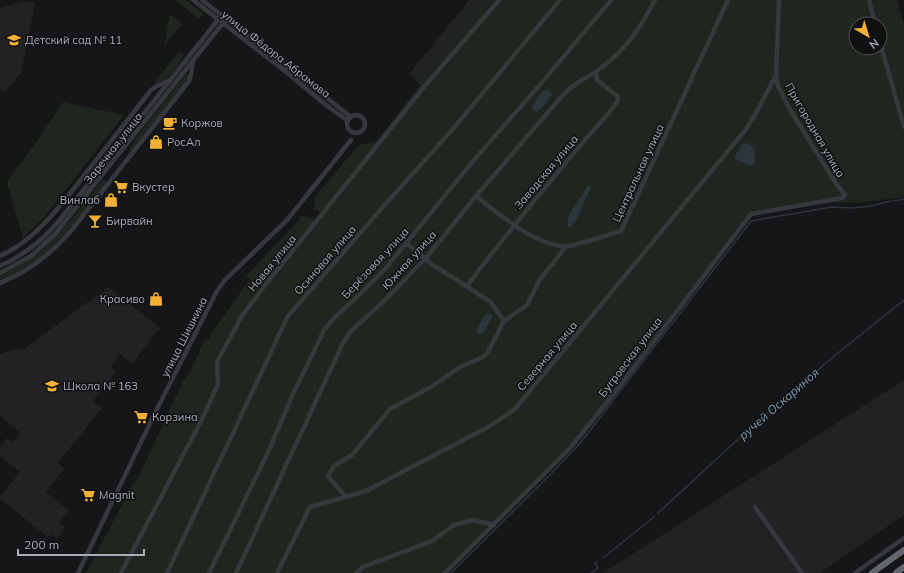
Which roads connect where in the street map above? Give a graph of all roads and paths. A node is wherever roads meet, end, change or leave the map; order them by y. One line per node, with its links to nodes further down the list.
1 (193, 0): 11 (street, улица Фёдора Абрамова)
2 (202, 0): 11 (street, улица Фёдора Абрамова)
3 (499, 0): 41 (street, Новая улица)
4 (560, 0): 42 (street, Осиновая улица)
5 (611, 0): 25 (street, Берёзовая улица)
6 (655, 0): 15 (street, Южная улица)
7 (728, 0): 26 (street, Центральная улица)
8 (779, 0): 16 (street, Пригородная улица)
9 (869, 0): 10 (street)
10 (873, 16)
11 (220, 18): 12 (street, улица Фёдора Абрамова); 17 (street, Заречная улица)
12 (224, 21): 14 (street, Заречная улица); 18 (street, улица Фёдора Абрамова); 19 (street, улица Фёдора Абрамова)
13 (884, 56): 20 (street)
14 (193, 60): 30 (street, Заречная улица); 31 (street)
15 (596, 72): 23 (street, Южная улица); 24 (street, Заводская улица)
16 (776, 75): 22 (street, Пригородная улица); 34 (street, Северная улица)
17 (170, 81): 27 (street); 29 (street, Заречная улица)
18 (351, 117): 19 (street); 19 (street)
19 (348, 121)
20 (904, 127)
21 (351, 140): 40 (street, улица Шишкина)
22 (845, 195): 36 (street, Бугровская улица)
23 (476, 196): 24 (street); 28 (street, Южная улица)
24 (514, 225): 26 (street); 32 (street, Заводская улица)
25 (406, 243): 28 (street); 43 (street, Берёзовая улица)
26 (565, 247): 33 (street)
27 (0, 256)
28 (426, 258): 32 (street); 44 (street, Южная улица)
29 (0, 266)
30 (0, 273)
31 (0, 283)
32 (467, 286): 33 (street)
33 (504, 321): 34 (street)
34 (345, 496): 45 (street, Северная улица)
35 (755, 507): 48 (street)
36 (494, 525): 46 (street); 47 (street, Бугровская улица)
37 (904, 538): 49 (street)
38 (904, 550): 50 (highway)
39 (904, 567): 51 (highway)
40 (78, 573)
41 (121, 573)
42 (167, 573)
43 (209, 573)
44 (236, 573)
45 (277, 573)
46 (356, 573)
47 (445, 573)
48 (802, 573)
49 (855, 573)
50 (872, 573)
51 (896, 573)

